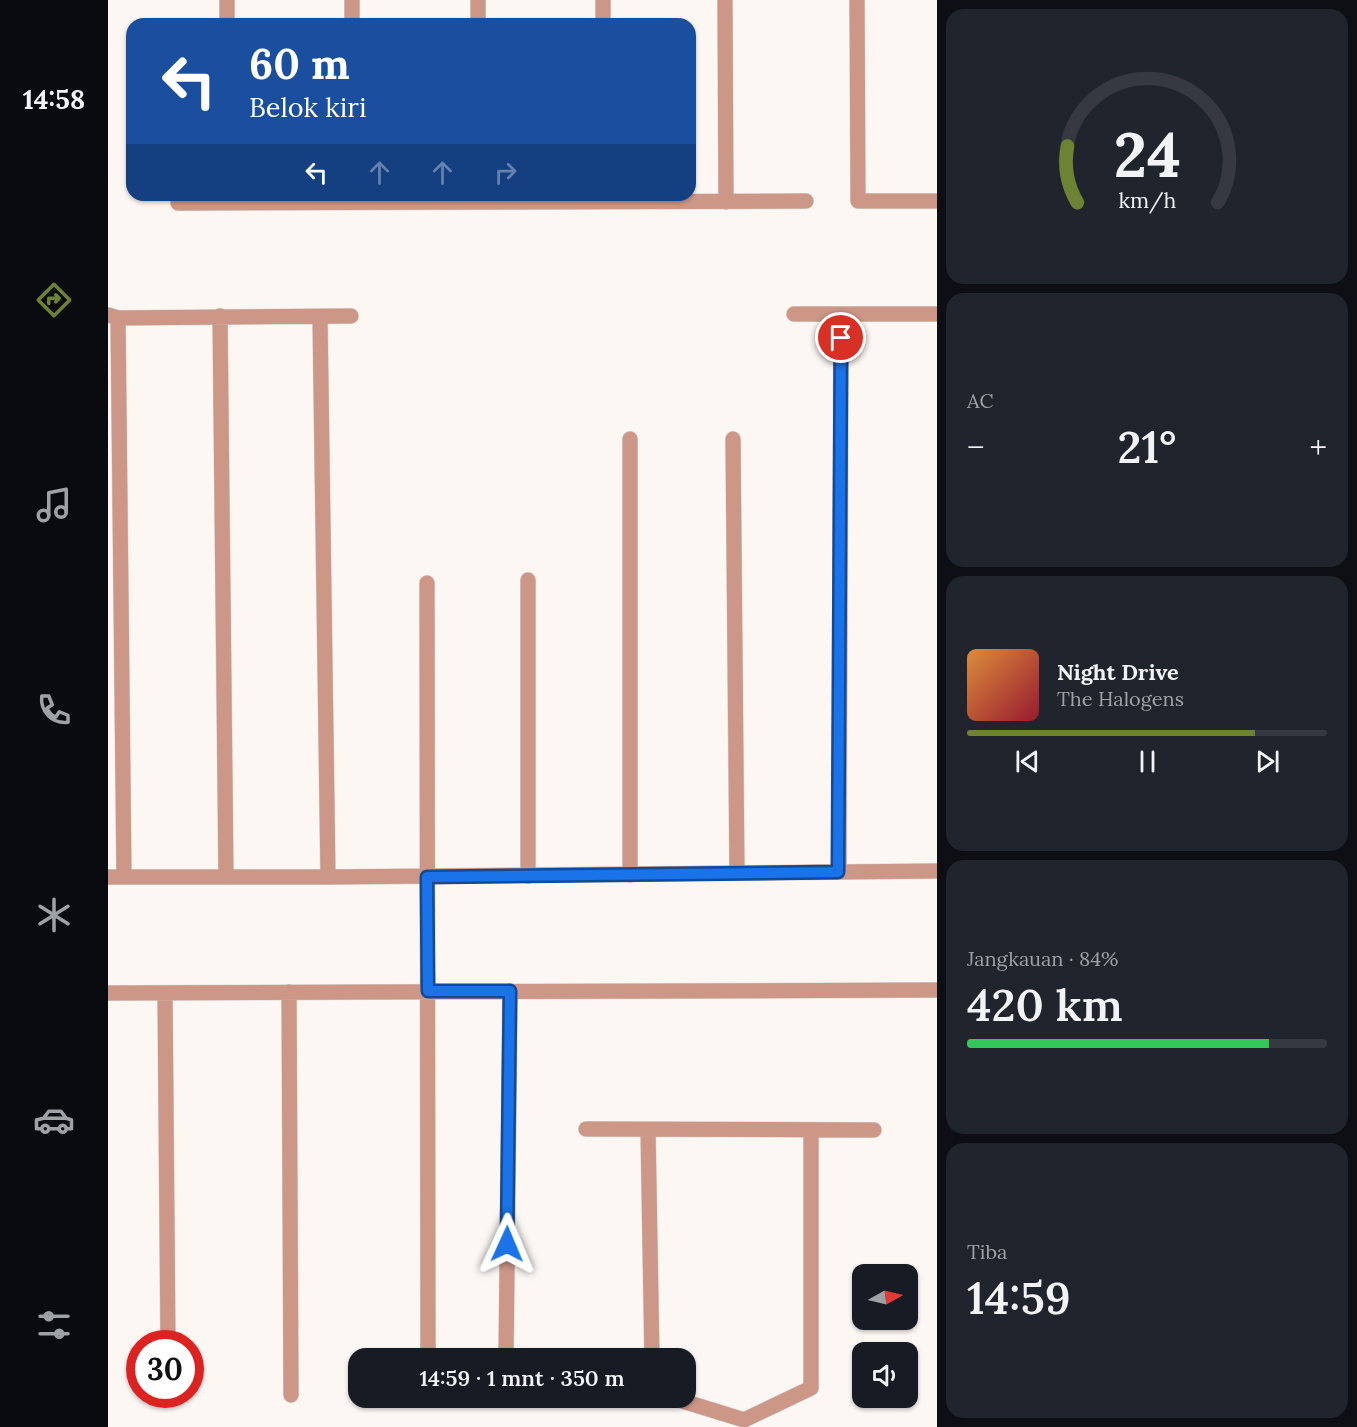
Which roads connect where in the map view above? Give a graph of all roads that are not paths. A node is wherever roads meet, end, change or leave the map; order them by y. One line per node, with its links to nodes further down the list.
1 (227, 0): 7 (street)
2 (352, 0): 8 (street)
3 (478, 0): 9 (street)
4 (603, 0): 10 (street)
5 (725, 0): 15 (street)
6 (857, 0): 14 (street)
7 (227, 18)
8 (352, 18)
9 (478, 18)
10 (603, 18)
11 (203, 201): 16 (street)
12 (601, 201): 15 (street)
13 (806, 201): 15 (street)
14 (937, 201)
15 (726, 202)
16 (178, 203)
17 (794, 314): 18 (street)
18 (841, 314): 19 (street); 29 (street)
19 (937, 314)
20 (113, 316): 21 (street); 34 (street)
21 (220, 316): 23 (street); 35 (street)
22 (351, 316): 23 (street)
23 (320, 317): 37 (street)
24 (630, 439): 31 (street)
25 (733, 439): 30 (street)
26 (528, 580): 32 (street)
27 (427, 583): 36 (street)
28 (937, 871): 29 (street)
29 (838, 872): 30 (street)
30 (737, 873): 31 (street)
31 (630, 874): 32 (street)
32 (528, 876): 36 (street)
33 (108, 877): 34 (street)
34 (124, 877): 35 (street)
35 (226, 877): 37 (street)
36 (427, 877): 37 (street); 39 (street)
37 (328, 878)
38 (937, 990): 40 (street)
39 (428, 991): 40 (street); 41 (street); 49 (street)
40 (510, 991): 50 (street)
41 (289, 992): 43 (street); 52 (street)
42 (108, 993): 43 (street)
43 (165, 993): 48 (street)
44 (586, 1129): 45 (street)
45 (648, 1130): 46 (street); 51 (street)
46 (811, 1130): 47 (street); 53 (street)
47 (874, 1130)
48 (168, 1330)
49 (428, 1348)
50 (506, 1348)
51 (652, 1348)
52 (291, 1395)
53 (696, 1405)

